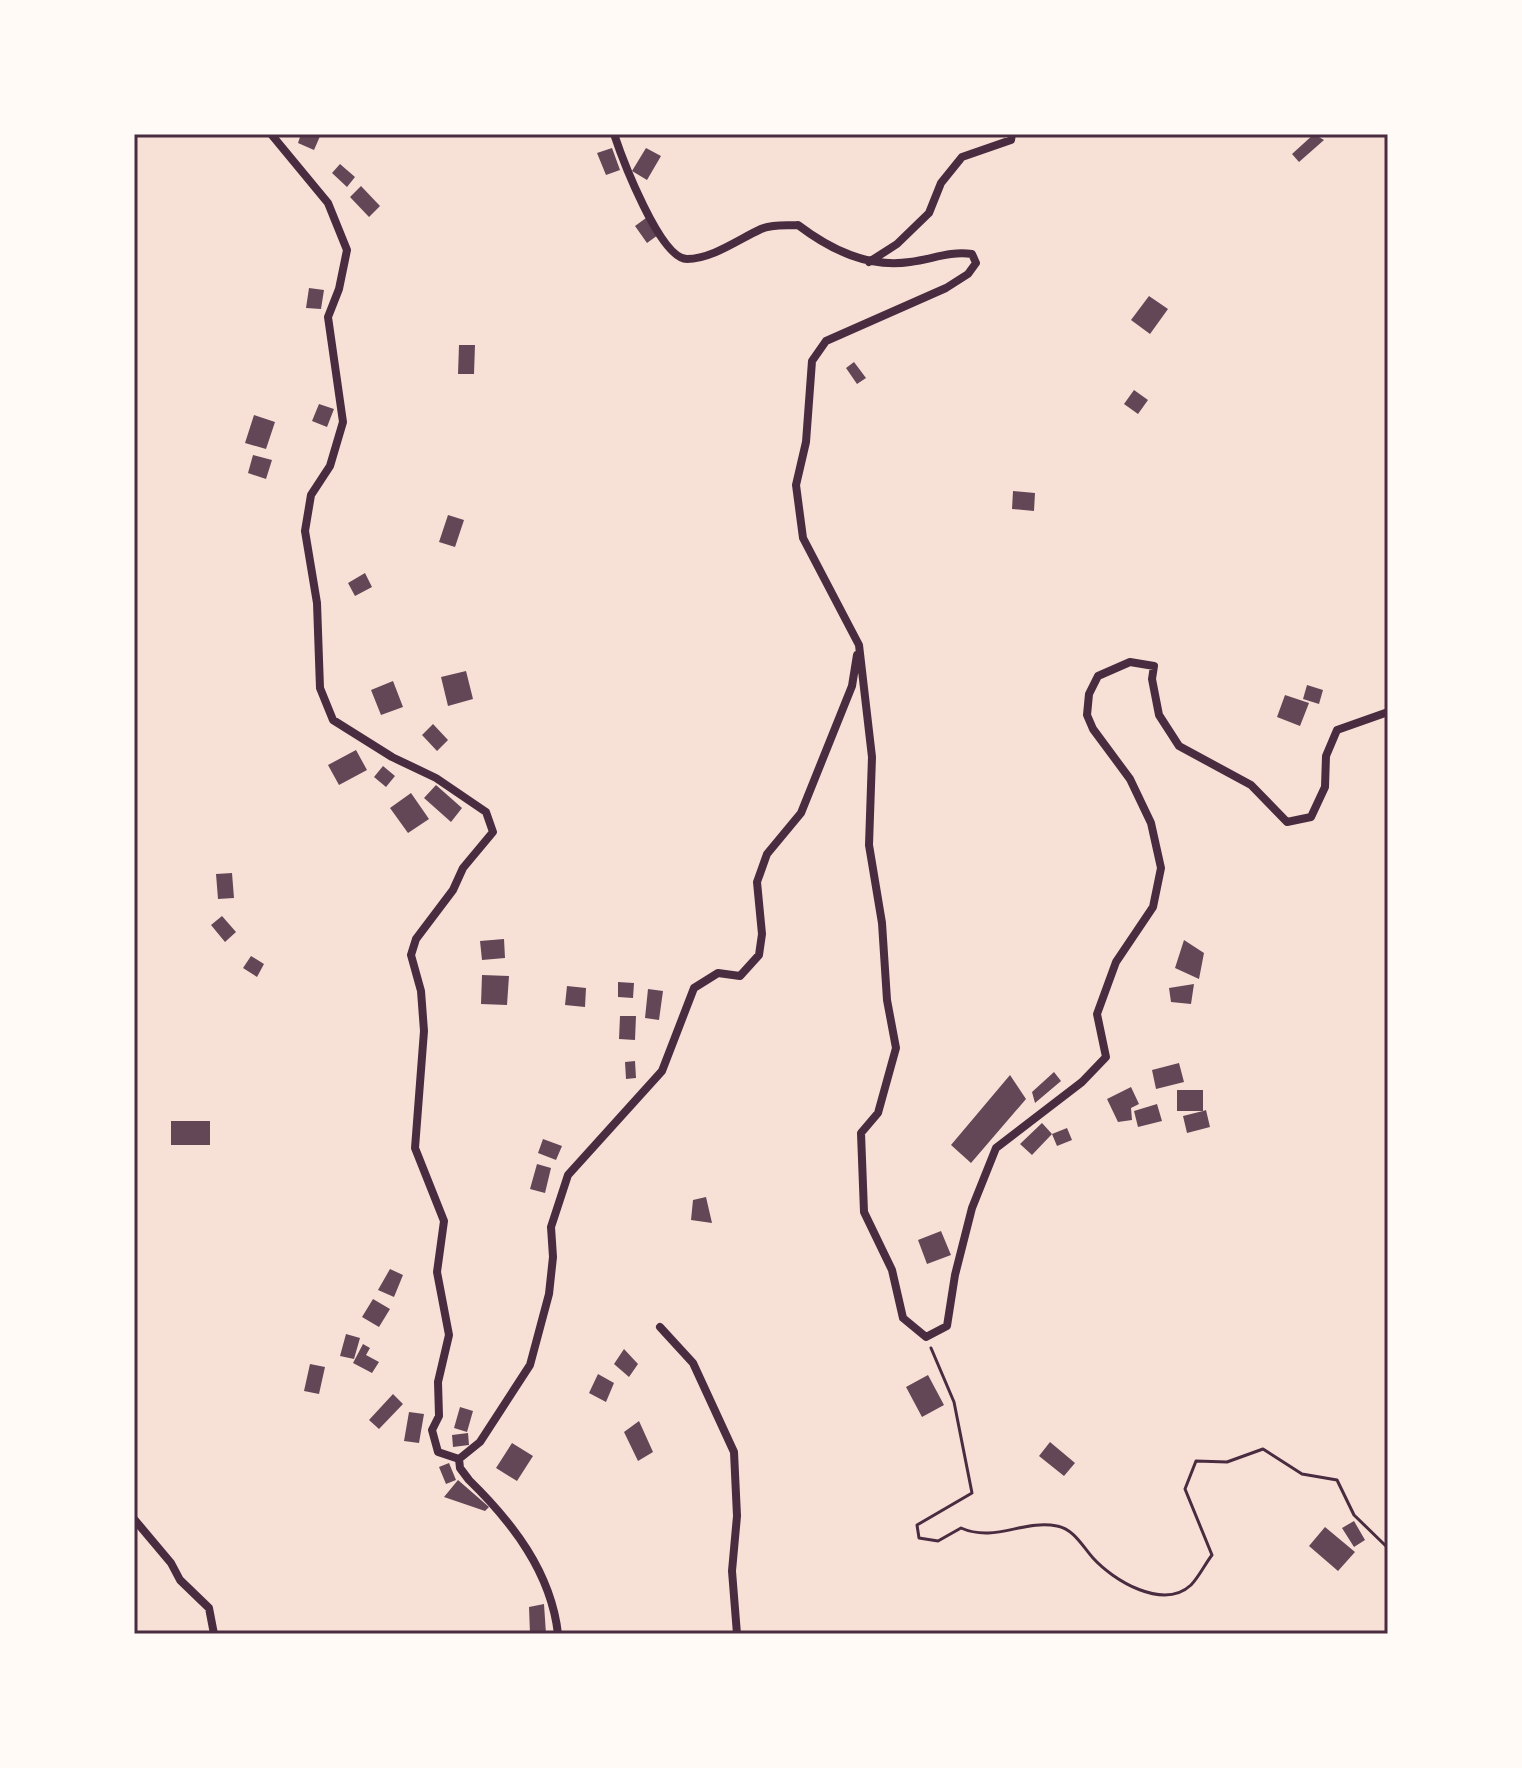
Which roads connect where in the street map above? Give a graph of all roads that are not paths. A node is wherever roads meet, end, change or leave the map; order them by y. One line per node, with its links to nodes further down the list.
1 (271, 134): 8 (street)
2 (614, 134): 4 (street)
3 (1012, 134): 4 (street)
4 (868, 263): 5 (street)
5 (859, 645): 6 (street); 8 (street)
6 (1388, 712)
7 (660, 1327): 12 (street)
8 (459, 1459): 11 (street)
9 (134, 1519): 10 (street)
10 (214, 1634)
11 (558, 1634)
12 (737, 1634)

